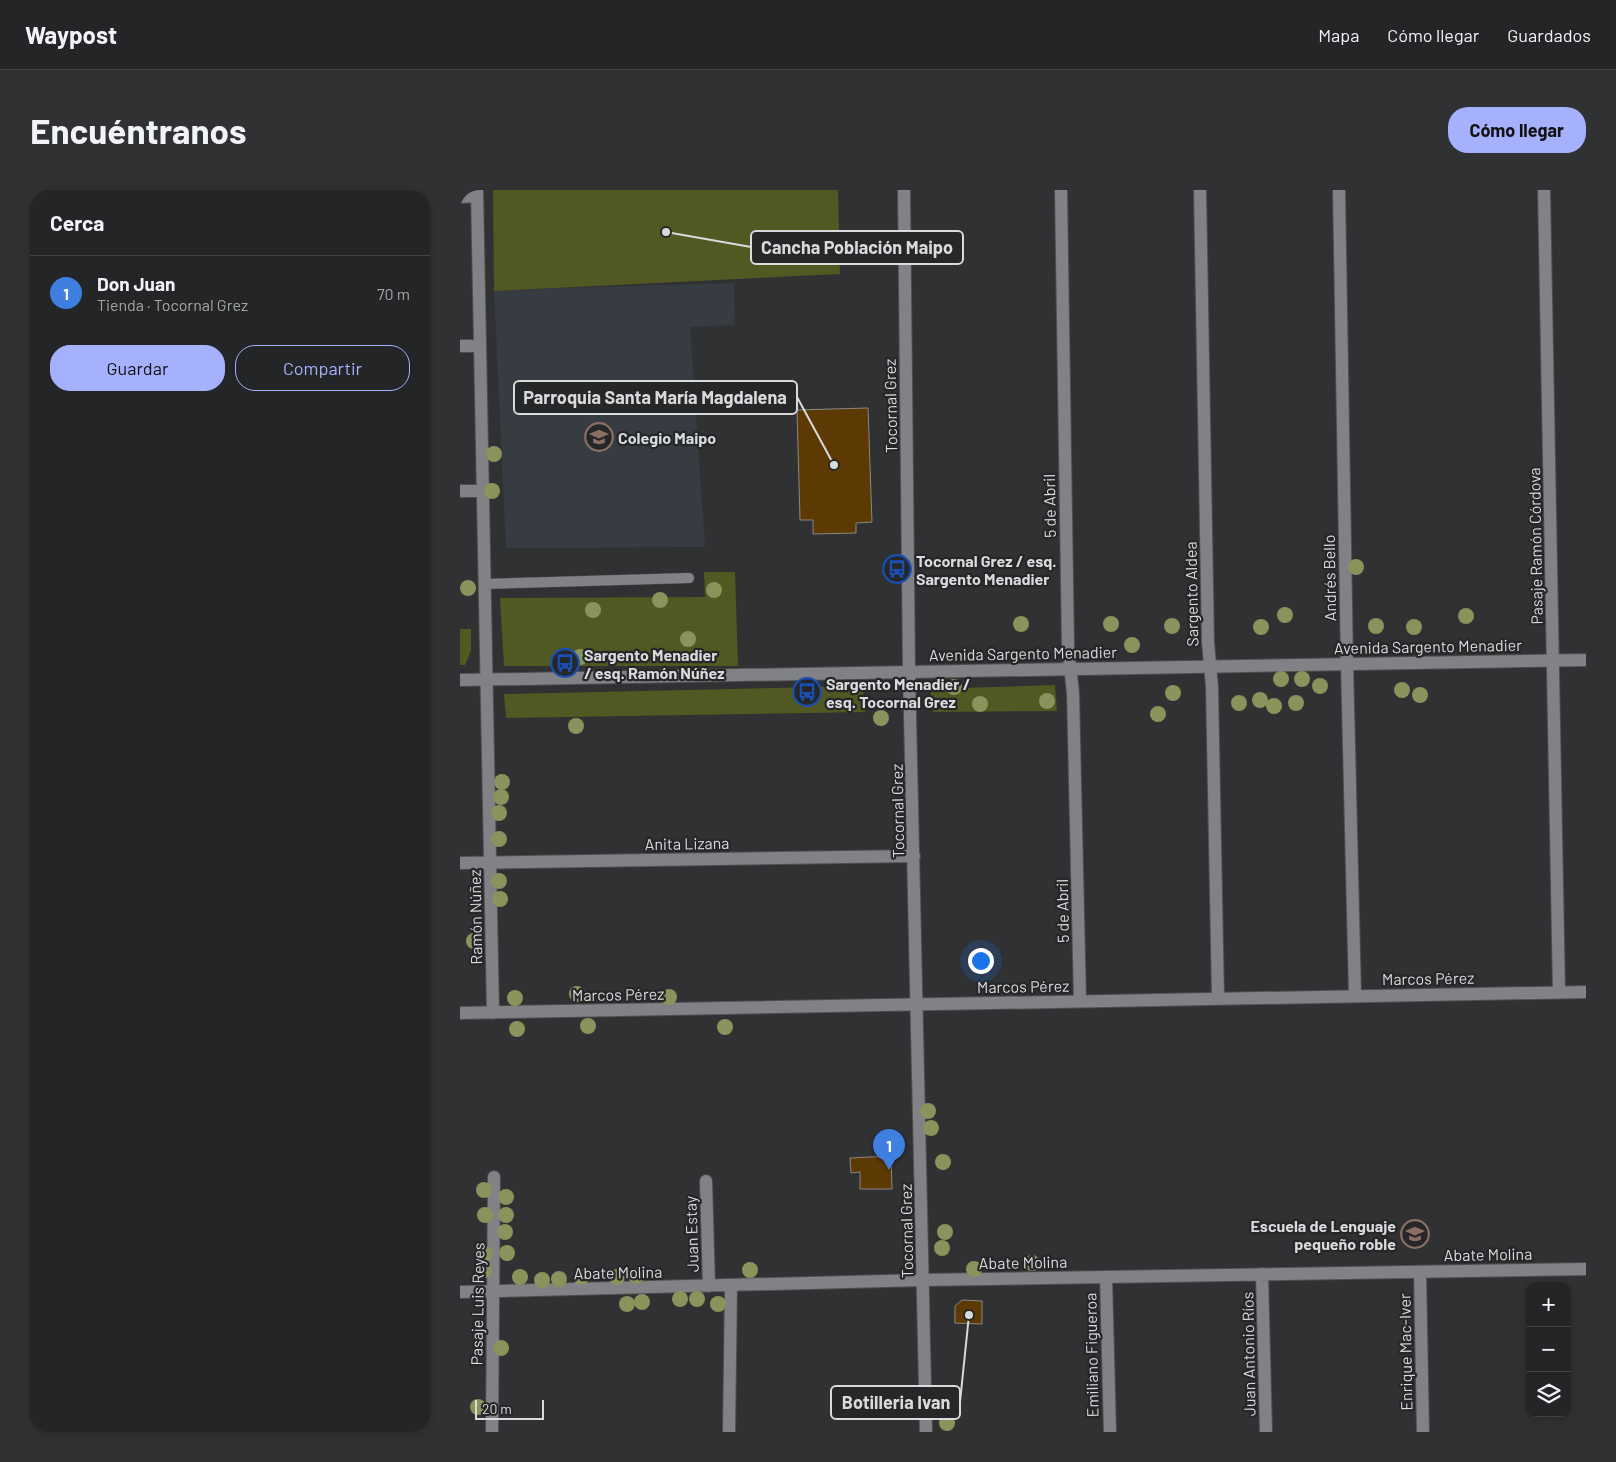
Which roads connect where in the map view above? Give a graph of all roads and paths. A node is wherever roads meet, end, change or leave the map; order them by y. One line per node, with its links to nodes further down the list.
1 (904, 190): 19 (street, Tocornal Grez)
2 (1061, 190): 18 (street, 5 de Abril)
3 (1200, 190): 17 (street, Sargento Aldea)
4 (1339, 190): 16 (street, Andrés Bello)
5 (1544, 190): 14 (street, Pasaje Ramón Córdova)
6 (477, 193): 7 (street); 9 (street, Ramón Núñez)
7 (460, 197)
8 (460, 346): 9 (street)
9 (480, 346): 11 (street, Ramón Núñez)
10 (460, 491): 11 (street)
11 (483, 491): 13 (street, Ramón Núñez)
12 (689, 578): 13 (lane)
13 (485, 584): 20 (street, Ramón Núñez)
14 (1553, 660): 15 (street, Avenida Sargento Menadier); 16 (street, Avenida Sargento Menadier); 25 (street, Pasaje Ramón Córdova)
15 (1586, 660)
16 (1347, 664): 17 (street, Avenida Sargento Menadier); 27 (street, Andrés Bello)
17 (1210, 666): 18 (street, Avenida Sargento Menadier); 28 (street, Sargento Aldea)
18 (1070, 669): 19 (street, Avenida Sargento Menadier); 29 (street, 5 de Abril)
19 (909, 671): 20 (street, Avenida Sargento Menadier); 22 (street, Tocornal Grez)
20 (487, 679): 21 (street, Avenida Sargento Menadier); 24 (street, Ramón Núñez)
21 (460, 680)
22 (914, 856): 24 (street, Anita Lizana); 30 (street, Tocornal Grez)
23 (460, 863): 24 (street, Anita Lizana)
24 (490, 863): 31 (street, Ramón Núñez)
25 (1559, 992): 26 (street, Marcos Pérez); 27 (street, Marcos Pérez)
26 (1586, 992)
27 (1355, 995): 28 (street, Marcos Pérez)
28 (1218, 998): 29 (street, Marcos Pérez)
29 (1080, 1001): 30 (street, Marcos Pérez)
30 (918, 1004): 31 (street, Marcos Pérez); 39 (street, Tocornal Grez)
31 (493, 1012): 32 (street, Marcos Pérez)
32 (460, 1013)
33 (494, 1177): 42 (street, Pasaje Luis Reyes)
34 (706, 1181): 41 (street, Juan Estay)
35 (1586, 1269): 36 (street, Abate Molina)
36 (1420, 1272): 37 (street, Abate Molina); 49 (street, Enrique Mac-Iver)
37 (1262, 1274): 38 (street, Abate Molina); 48 (street, Juan Antonio Ríos)
38 (1106, 1277): 39 (street, Abate Molina); 47 (street, Emiliano Figueroa)
39 (923, 1280): 40 (street, Abate Molina); 46 (street, Tocornal Grez)
40 (730, 1285): 41 (street, Abate Molina); 45 (street)
41 (708, 1286): 42 (street, Abate Molina)
42 (494, 1291): 43 (street, Abate Molina); 44 (street, Pasaje Luis Reyes)
43 (460, 1292)
44 (492, 1432)
45 (729, 1432)
46 (926, 1432)
47 (1110, 1432)
48 (1266, 1432)
49 (1423, 1432)

